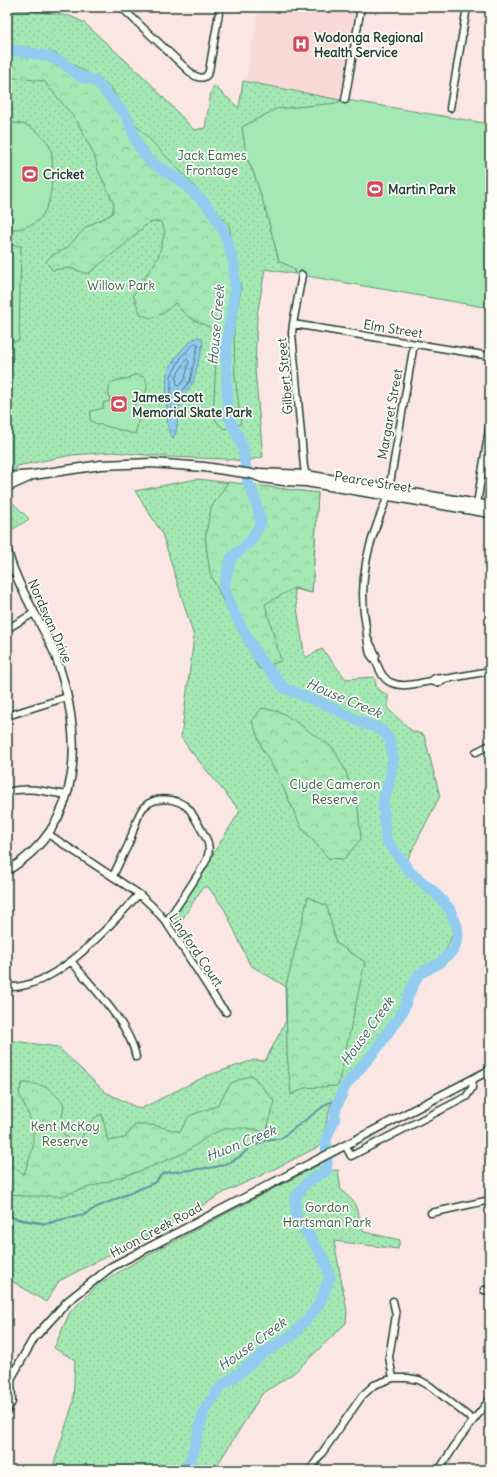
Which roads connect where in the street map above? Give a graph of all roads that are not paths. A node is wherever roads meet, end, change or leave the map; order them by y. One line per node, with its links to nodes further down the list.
1 (121, 7): 2 (street)
2 (220, 7)
3 (361, 7): 5 (street)
4 (467, 7): 6 (street)
5 (345, 100)
6 (450, 108)
7 (302, 275): 8 (street, Gilbert Street)
8 (293, 324): 9 (street, Elm Street); 14 (street, Gilbert Street)
9 (414, 344): 10 (street, Elm Street); 16 (street, Margaret Street)
10 (490, 356)
11 (490, 423): 17 (street)
12 (33, 475): 13 (main road, Pearce Street); 14 (main road, Pearce Street); 15 (main road, Pearce Street)
13 (7, 477)
14 (306, 479): 16 (main road, Pearce Street)
15 (7, 485)
16 (389, 493): 17 (main road, Pearce Street); 19 (main road, Pearce Street); 23 (street, Margaret Street)
17 (477, 504): 18 (main road, Pearce Street)
18 (490, 506)
19 (490, 513)
20 (7, 550): 21 (street, Nordsvan Drive)
21 (34, 613): 22 (street); 24 (street, Nordsvan Drive)
22 (7, 629)
23 (490, 671)
24 (67, 697): 25 (street); 29 (street, Nordsvan Drive)
25 (7, 716)
26 (490, 745): 27 (street)
27 (476, 752)
28 (7, 792): 29 (street)
29 (67, 795): 30 (street, Nordsvan Drive)
30 (48, 834): 31 (street, Nordsvan Drive); 32 (street, Lingford Court)
31 (7, 871)
32 (112, 876): 33 (street, Lingford Court); 34 (street)
33 (139, 894): 34 (street, Lingford Court); 35 (street)
34 (166, 922): 37 (street, Lingford Court)
35 (71, 961): 36 (street); 38 (street)
36 (7, 987)
37 (226, 1012)
38 (136, 1057)
39 (488, 1071): 40 (street, Huon Creek Road); 41 (street)
40 (473, 1079): 42 (street, Huon Creek Road); 42 (street)
41 (490, 1079)
42 (345, 1145): 47 (street, Huon Creek Road)
43 (490, 1200): 44 (street)
44 (431, 1213)
45 (393, 1301): 46 (street)
46 (393, 1378): 50 (street); 51 (street)
47 (9, 1381): 49 (street, Huon Creek Road)
48 (490, 1399): 50 (street)
49 (7, 1410)
50 (473, 1420): 52 (street)
51 (310, 1470)
52 (439, 1470)

